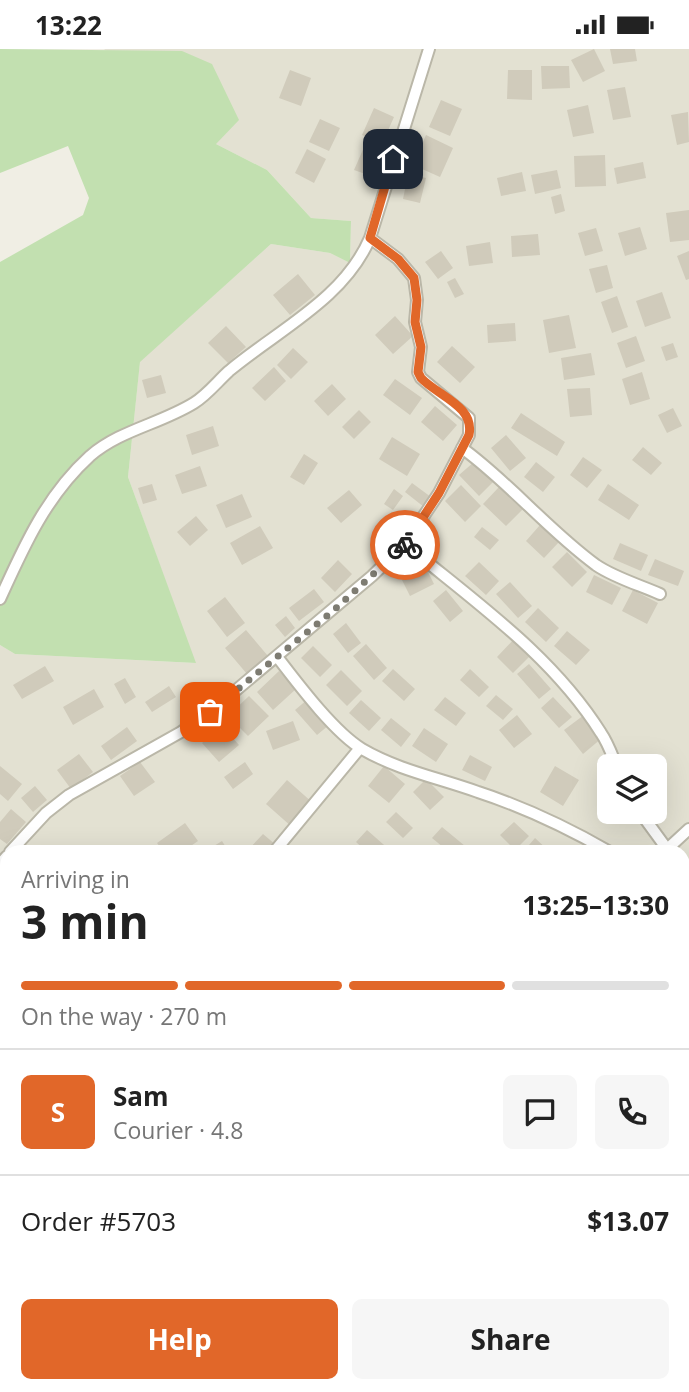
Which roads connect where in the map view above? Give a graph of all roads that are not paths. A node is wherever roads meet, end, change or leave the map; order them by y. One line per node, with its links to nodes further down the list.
1 (429, 49): 2 (street)
2 (370, 238): 3 (street); 6 (street)
3 (462, 447): 4 (street); 5 (street)
4 (405, 544): 7 (street); 9 (street)
5 (660, 594)
6 (0, 599)
7 (278, 658): 8 (street); 12 (street)
8 (360, 748): 13 (street); 14 (street)
9 (611, 754)
10 (648, 824): 15 (street)
11 (689, 829): 16 (street)
12 (17, 845)
13 (280, 845)
14 (598, 845)
15 (661, 845)
16 (672, 845)

